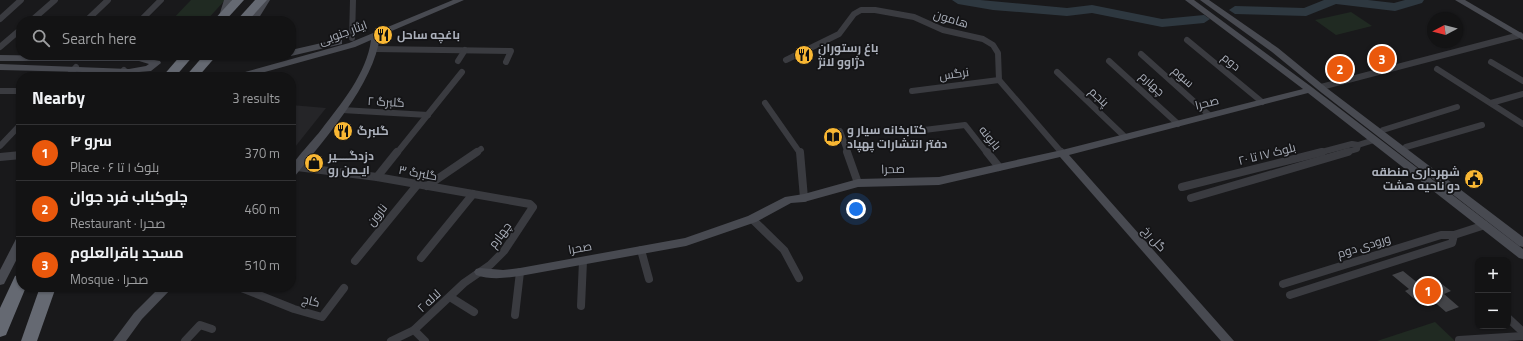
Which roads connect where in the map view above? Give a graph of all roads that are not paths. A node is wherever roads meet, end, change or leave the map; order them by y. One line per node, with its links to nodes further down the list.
1 (21, 0): 23 (street)
2 (55, 0): 15 (street)
3 (108, 0): 16 (street)
4 (161, 0): 17 (street)
5 (228, 0): 18 (main road)
6 (238, 0): 19 (highway)
7 (261, 0): 20 (highway)
8 (266, 0): 21 (main road)
9 (353, 0): 27 (street)
10 (460, 0): 25 (main road)
11 (1189, 0): 22 (main road)
12 (1204, 0): 14 (main road)
13 (1459, 0): 26 (main road)
14 (1222, 13): 22 (main road); 57 (main road)
15 (36, 16)
16 (91, 16)
17 (145, 16)
18 (221, 16)
19 (223, 16)
20 (247, 16)
21 (256, 16)
22 (1211, 16): 58 (main road)
23 (0, 18)
24 (16, 33): 29 (street)
25 (376, 34): 27 (main road, ایثار جنوبی); 30 (main road); 52 (main road, ایثار جنوبی)
26 (1522, 36): 57 (street)
27 (352, 38): 32 (main road, ایثار جنوبی)
28 (1187, 40): 63 (street, دوم)
29 (0, 47)
30 (375, 50): 31 (street); 67 (main road)
31 (464, 50): 40 (street); 42 (street)
32 (296, 52)
33 (1141, 54): 69 (street, سوم)
34 (16, 57): 35 (main road)
35 (0, 58)
36 (134, 60): 47 (main road)
37 (183, 60): 50 (highway)
38 (206, 60): 51 (highway)
39 (786, 60): 55 (street, هامون)
40 (458, 61)
41 (1109, 61): 70 (street, چهارم)
42 (506, 62)
43 (1492, 62): 56 (street)
44 (0, 67): 45 (main road)
45 (76, 67): 47 (main road); 48 (street)
46 (1437, 69): 65 (street)
47 (124, 70): 49 (main road)
48 (72, 72)
49 (130, 72)
50 (173, 72)
51 (196, 72)
52 (255, 72)
53 (462, 72): 68 (street)
54 (1057, 72): 77 (street, پنجم)
55 (999, 80): 61 (street, نرگس); 83 (street)
56 (1523, 81)
57 (1323, 89): 74 (main road); 102 (main road)
58 (1310, 90): 63 (main road, صحرا); 78 (main road)
59 (0, 91): 60 (street)
60 (16, 91)
61 (912, 91)
62 (1523, 94): 65 (street)
63 (1262, 102): 69 (main road, صحرا)
64 (765, 103): 95 (street)
65 (1491, 103): 71 (street)
66 (1457, 108): 74 (street)
67 (342, 110): 68 (street, گلبرگ ۲); 87 (main road)
68 (428, 115): 89 (street)
69 (1209, 115): 70 (main road, صحرا)
70 (1178, 124): 77 (main road, صحرا)
71 (1523, 124)
72 (1482, 125): 81 (street)
73 (16, 129): 80 (street)
74 (1383, 130): 81 (main road)
75 (840, 131): 90 (street)
76 (916, 131): 86 (street, بابونه)
77 (1125, 137): 83 (main road, صحرا)
78 (1374, 140): 79 (street); 99 (main road)
79 (1358, 145): 93 (street, بلوک ۱۷ تا ۲۰); 96 (street)
80 (0, 146)
81 (1406, 147): 101 (main road)
82 (481, 149): 92 (street)
83 (1062, 153): 86 (main road, صحرا); 137 (main road, گل رخ)
84 (16, 155): 85 (street)
85 (0, 157)
86 (999, 167): 90 (main road, صحرا)
87 (296, 168)
88 (296, 170): 89 (street, گلبرگ ۳)
89 (377, 178): 91 (street, گلبرگ ۳)
90 (858, 183): 95 (main road, صحرا)
91 (418, 184): 92 (street, گلبرگ ۳); 107 (street, نارون)
92 (427, 186): 94 (street, گلبرگ ۳)
93 (1182, 187)
94 (473, 194): 97 (street, گلبرگ ۳); 106 (street)
95 (804, 198): 98 (main road, صحرا)
96 (1191, 198)
97 (533, 207): 109 (street, چهارم)
98 (752, 219): 104 (main road, صحرا); 111 (street)
99 (1485, 225): 100 (street); 105 (main road)
100 (1454, 235): 114 (street, ورودی دوم); 120 (street)
101 (1523, 236)
102 (1523, 243)
103 (16, 250): 113 (main road)
104 (641, 250): 108 (main road, صحرا); 112 (street)
105 (1523, 255)
106 (421, 258)
107 (355, 261)
108 (583, 261): 110 (main road, صحرا); 122 (street)
109 (480, 272): 110 (main road, صحرا); 121 (street, لاله ۲)
110 (520, 272): 124 (street)
111 (799, 278)
112 (649, 279)
113 (0, 281)
114 (1282, 284)
115 (344, 288): 119 (street, کاج)
116 (16, 290): 126 (highway)
117 (46, 292): 132 (highway)
118 (162, 292): 133 (main road)
119 (252, 292)
120 (1290, 295)
121 (450, 297): 123 (street); 128 (street, لاله ۲)
122 (581, 306)
123 (474, 312)
124 (515, 315)
125 (1511, 321): 129 (street)
126 (0, 330)
127 (212, 330): 134 (street)
128 (414, 330): 135 (street, لاله ۲); 136 (street)
129 (1523, 332)
130 (1523, 336): 131 (street)
131 (1459, 340)
132 (29, 341)
133 (119, 341)
134 (186, 341)
135 (390, 341)
136 (426, 341)
137 (1228, 341)

